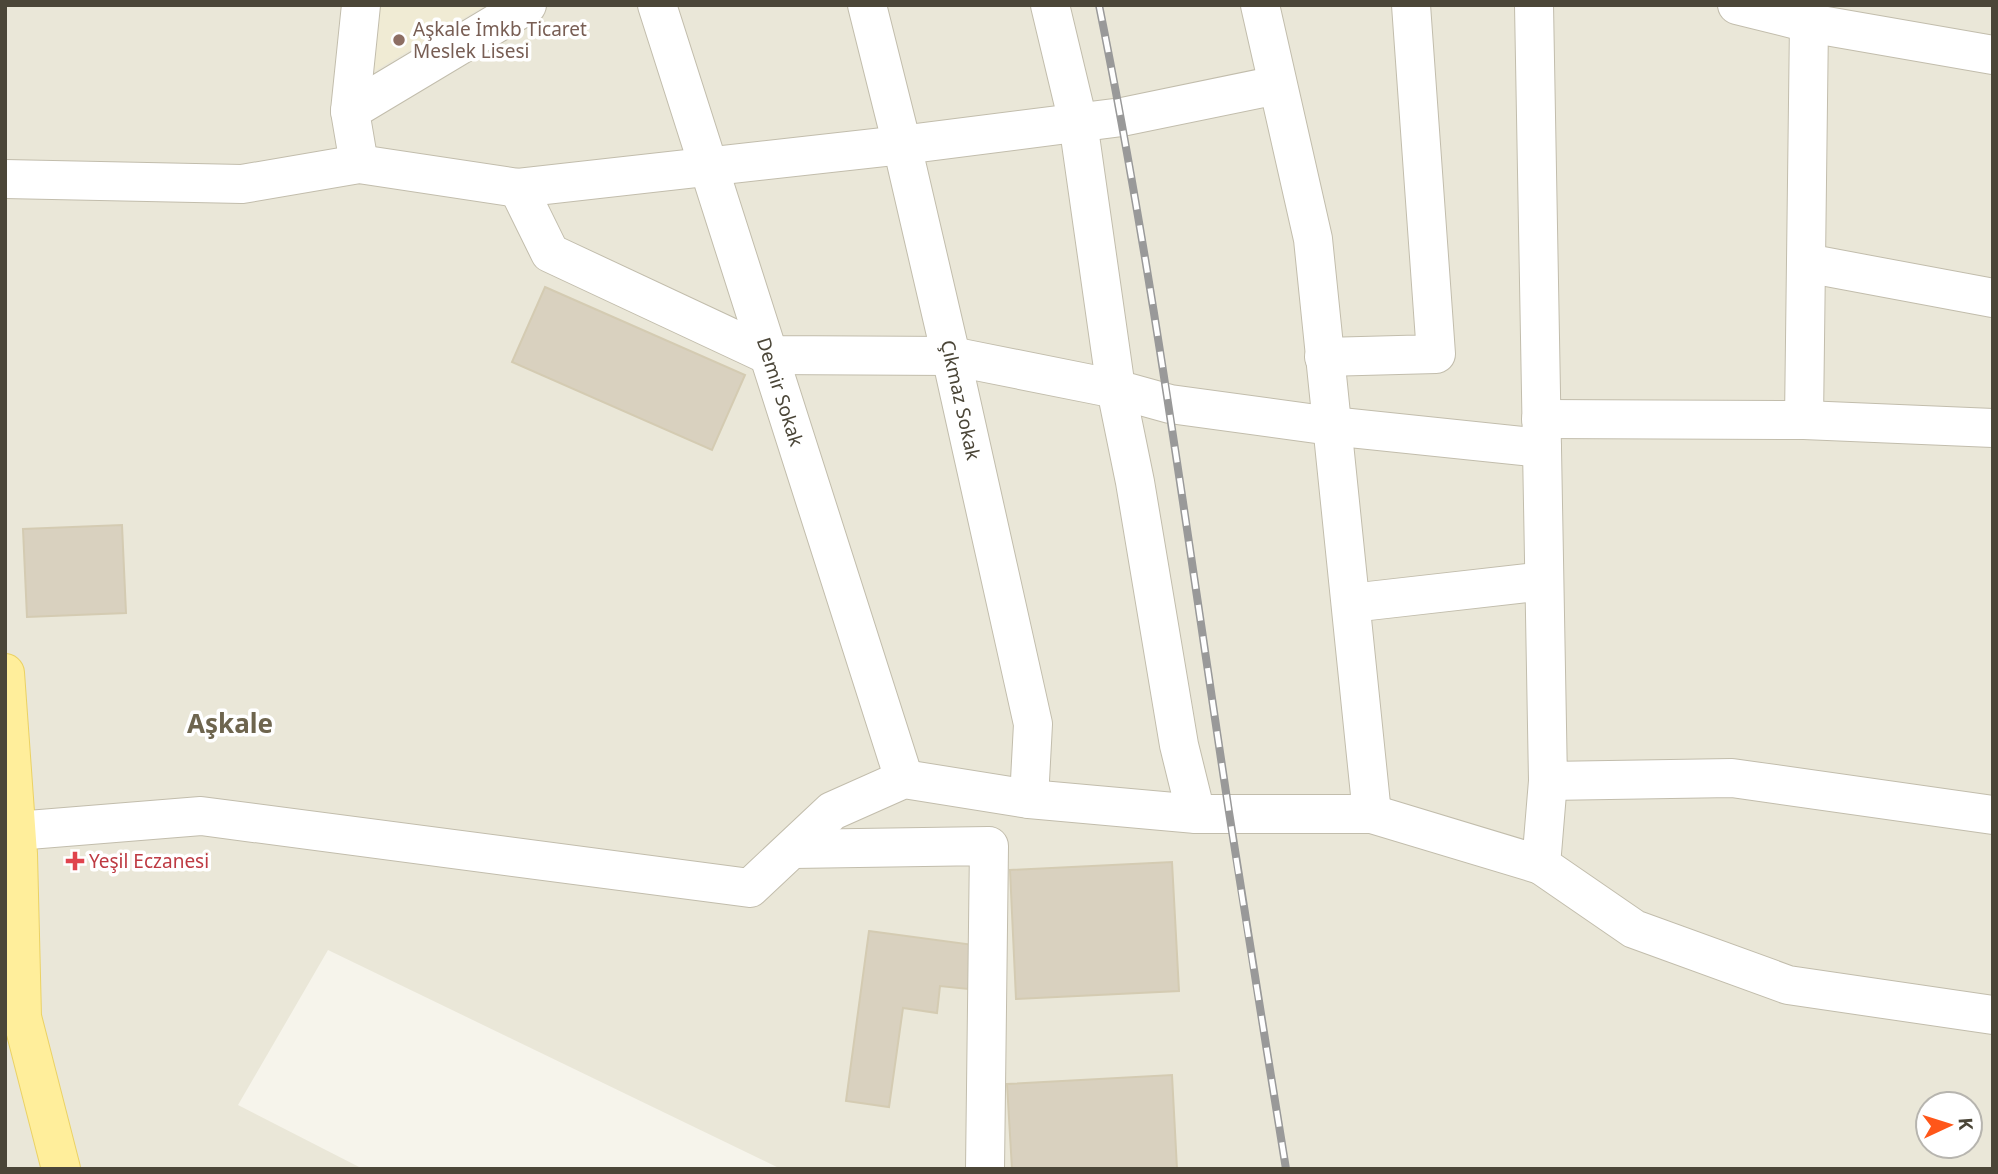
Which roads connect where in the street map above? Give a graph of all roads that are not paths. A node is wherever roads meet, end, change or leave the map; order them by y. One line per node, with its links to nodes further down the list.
1 (360, 5): 13 (street)
2 (527, 5): 13 (street)
3 (657, 5): 17 (street, Demir Sokak)
4 (867, 5): 15 (street, Çıkmaz Sokak)
5 (1050, 5): 14 (street)
6 (1260, 5): 12 (street)
7 (1411, 5): 24 (street)
8 (1534, 5): 29 (street)
9 (1737, 5): 10 (street)
10 (1809, 23): 11 (street); 20 (street)
11 (1993, 55)
12 (1277, 85): 14 (street); 24 (street)
13 (350, 111): 16 (street)
14 (1078, 122): 15 (street); 25 (street)
15 (902, 145): 17 (street); 23 (street, Çıkmaz Sokak)
16 (359, 164): 18 (street); 19 (street)
17 (708, 166): 19 (street); 22 (street, Demir Sokak)
18 (5, 179)
19 (518, 188): 22 (street)
20 (1806, 263): 21 (street); 26 (street)
21 (1993, 298)
22 (768, 355): 23 (street); 34 (street, Demir Sokak)
23 (951, 356): 25 (street); 36 (street, Çıkmaz Sokak)
24 (1324, 357): 27 (street)
25 (1116, 388): 27 (street); 37 (street)
26 (1804, 420): 28 (street); 29 (street)
27 (1331, 426): 29 (street); 31 (street)
28 (1993, 428)
29 (1542, 434): 30 (street)
30 (1544, 581): 31 (street); 35 (street)
31 (1351, 603): 38 (street)
32 (5, 673): 33 (main road)
33 (8, 756): 40 (main road)
34 (904, 779): 36 (street); 41 (street)
35 (1548, 782): 39 (street); 42 (street)
36 (1029, 799): 37 (street)
37 (1196, 814): 38 (street)
38 (1372, 814): 42 (street)
39 (1993, 815)
40 (16, 831): 41 (street); 44 (main road)
41 (793, 849): 45 (street)
42 (1541, 865): 43 (street)
43 (1993, 1015)
44 (61, 1169)
45 (985, 1169)

